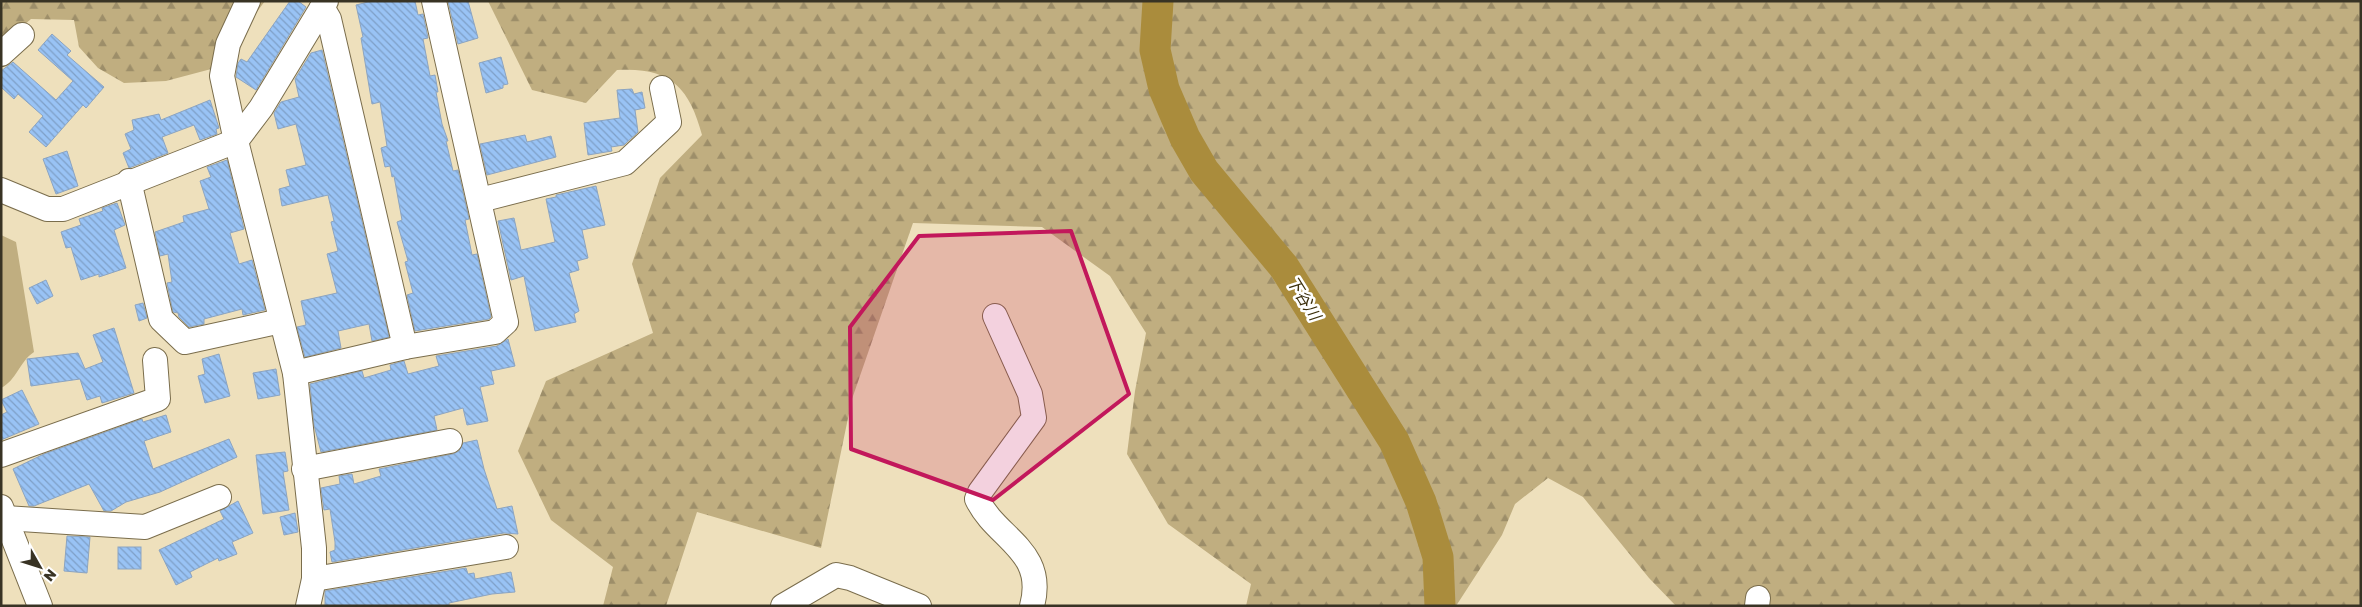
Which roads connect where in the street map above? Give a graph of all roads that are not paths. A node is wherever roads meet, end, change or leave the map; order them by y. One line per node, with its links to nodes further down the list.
1 (248, 1): 7 (street)
2 (434, 1): 10 (street)
3 (324, 4): 7 (street); 13 (street)
4 (22, 35): 5 (street)
5 (1, 54)
6 (662, 88): 10 (street)
7 (236, 141): 8 (street); 12 (street)
8 (129, 181): 9 (street); 12 (street)
9 (1, 190)
10 (480, 200): 13 (street)
11 (995, 316): 27 (street)
12 (281, 321): 15 (street)
13 (405, 347): 15 (street)
14 (155, 360): 17 (street)
15 (295, 373): 18 (street)
16 (450, 440): 18 (street)
17 (1, 455)
18 (304, 469): 22 (street)
19 (219, 497): 20 (street)
20 (3, 513): 23 (street)
21 (506, 547): 22 (street)
22 (314, 579): 24 (street)
23 (40, 606)
24 (308, 606)
25 (783, 606): 26 (street)
26 (919, 606)
27 (1032, 606)

